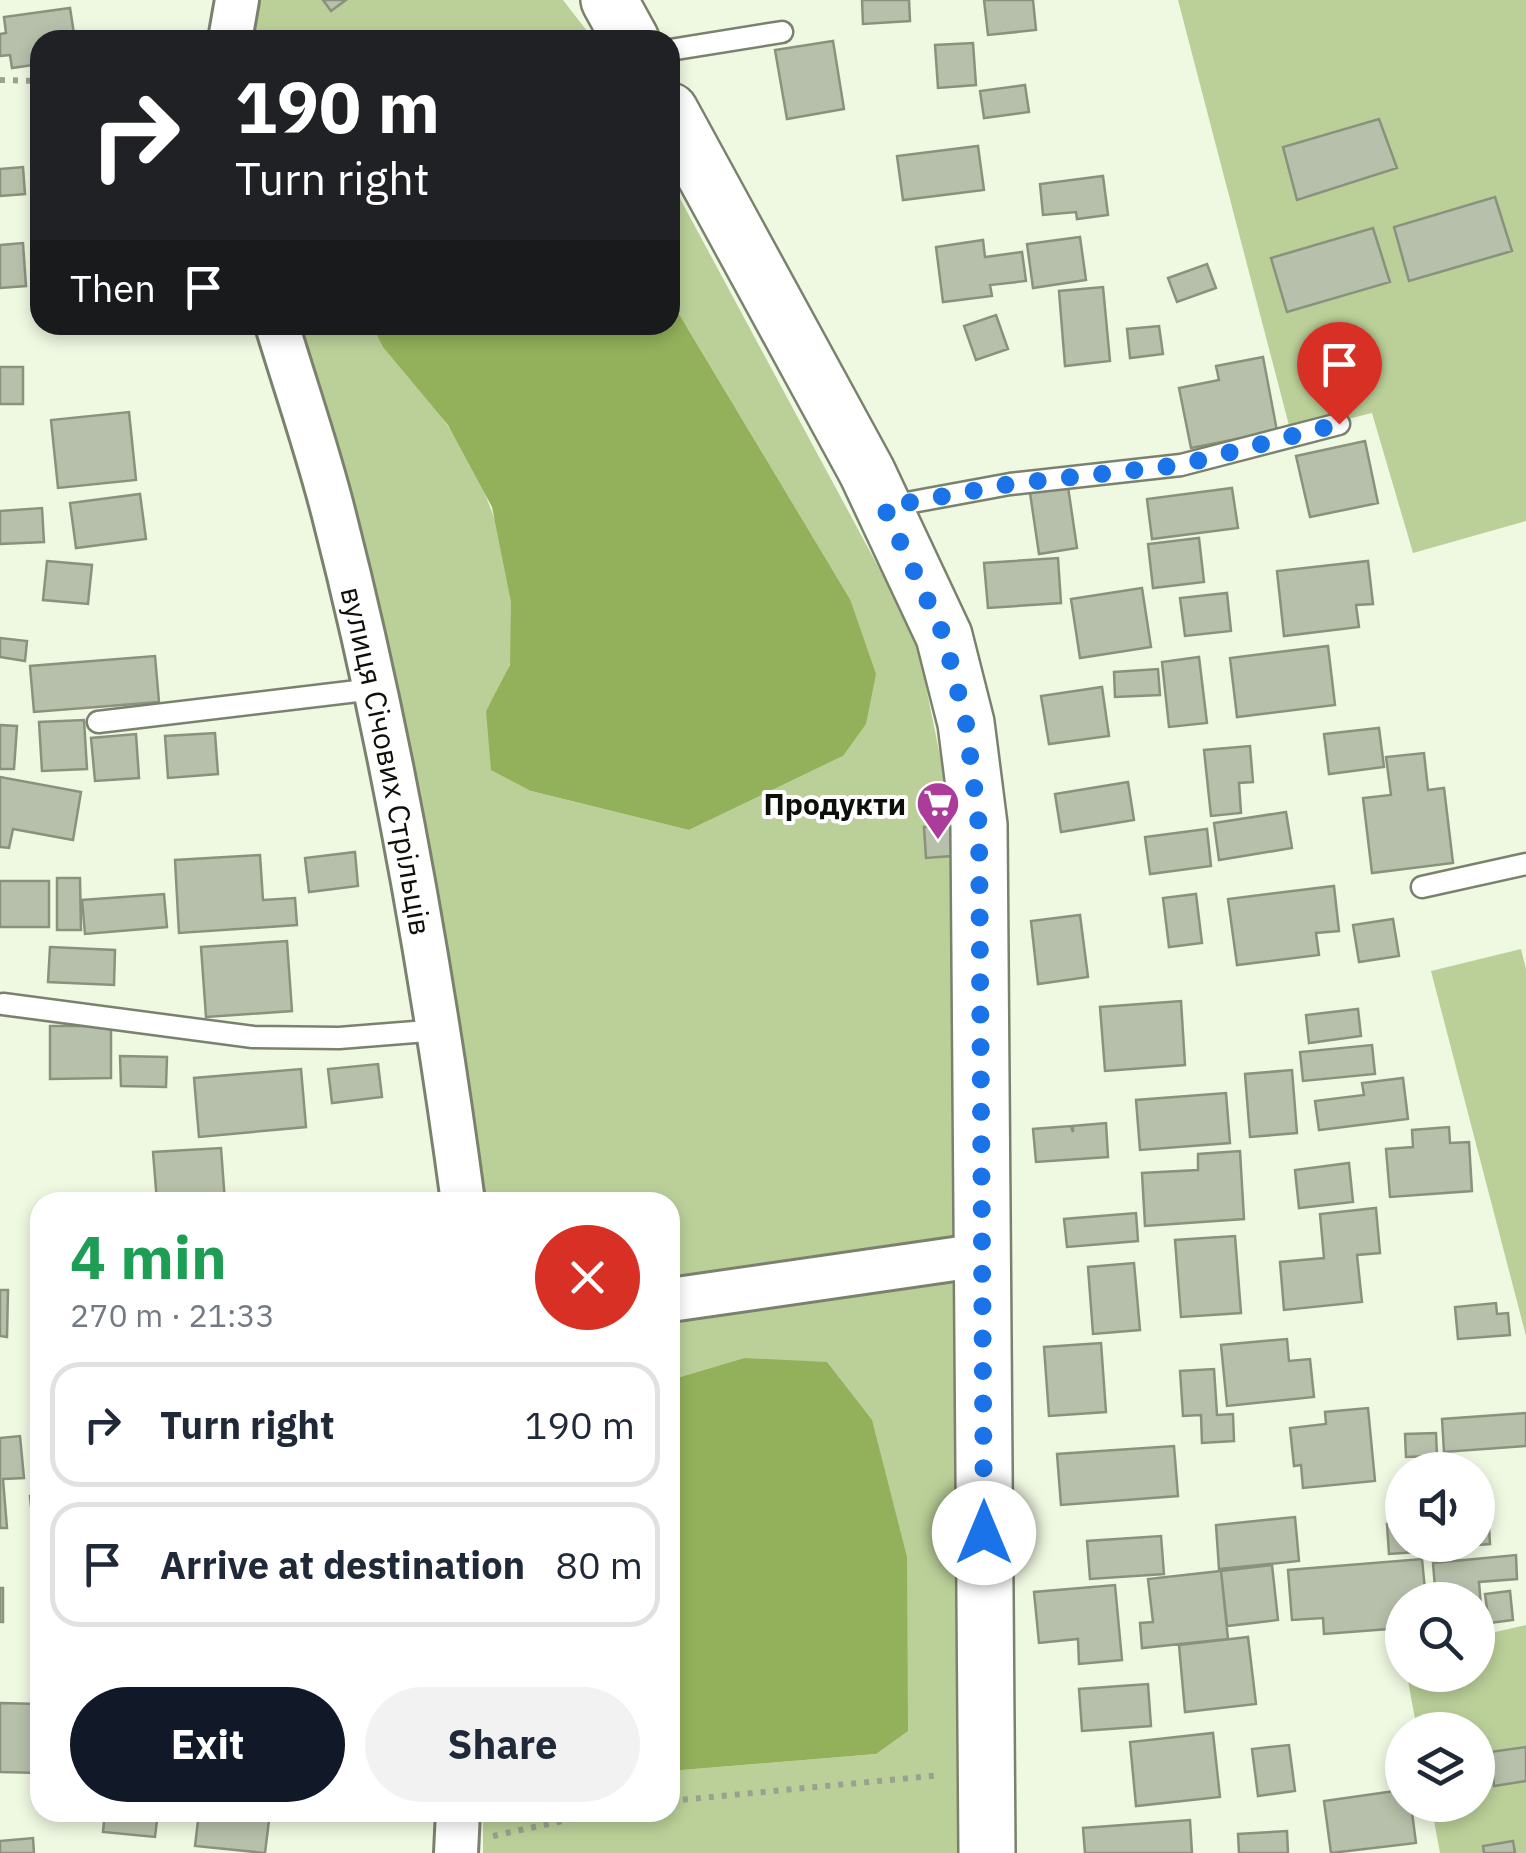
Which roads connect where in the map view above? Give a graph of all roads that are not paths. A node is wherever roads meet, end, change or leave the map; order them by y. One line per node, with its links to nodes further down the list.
1 (237, 0): 3 (street)
2 (609, 0): 4 (street)
3 (232, 30)
4 (626, 30)
5 (782, 32): 6 (lane)
6 (680, 48)
7 (680, 130): 10 (street)
8 (280, 335): 11 (street, вулиця Січових Стрільців)
9 (1339, 424): 10 (lane)
10 (884, 507): 18 (street)
11 (374, 688): 12 (lane); 16 (street, вулиця Січових Стрільців)
12 (98, 722)
13 (1526, 864): 14 (lane)
14 (1422, 887)
15 (4, 1004): 16 (lane)
16 (440, 1030): 17 (street, вулиця Січових Стрільців)
17 (462, 1192)
18 (982, 1255): 19 (street); 20 (street)
19 (680, 1299)
20 (987, 1853)

